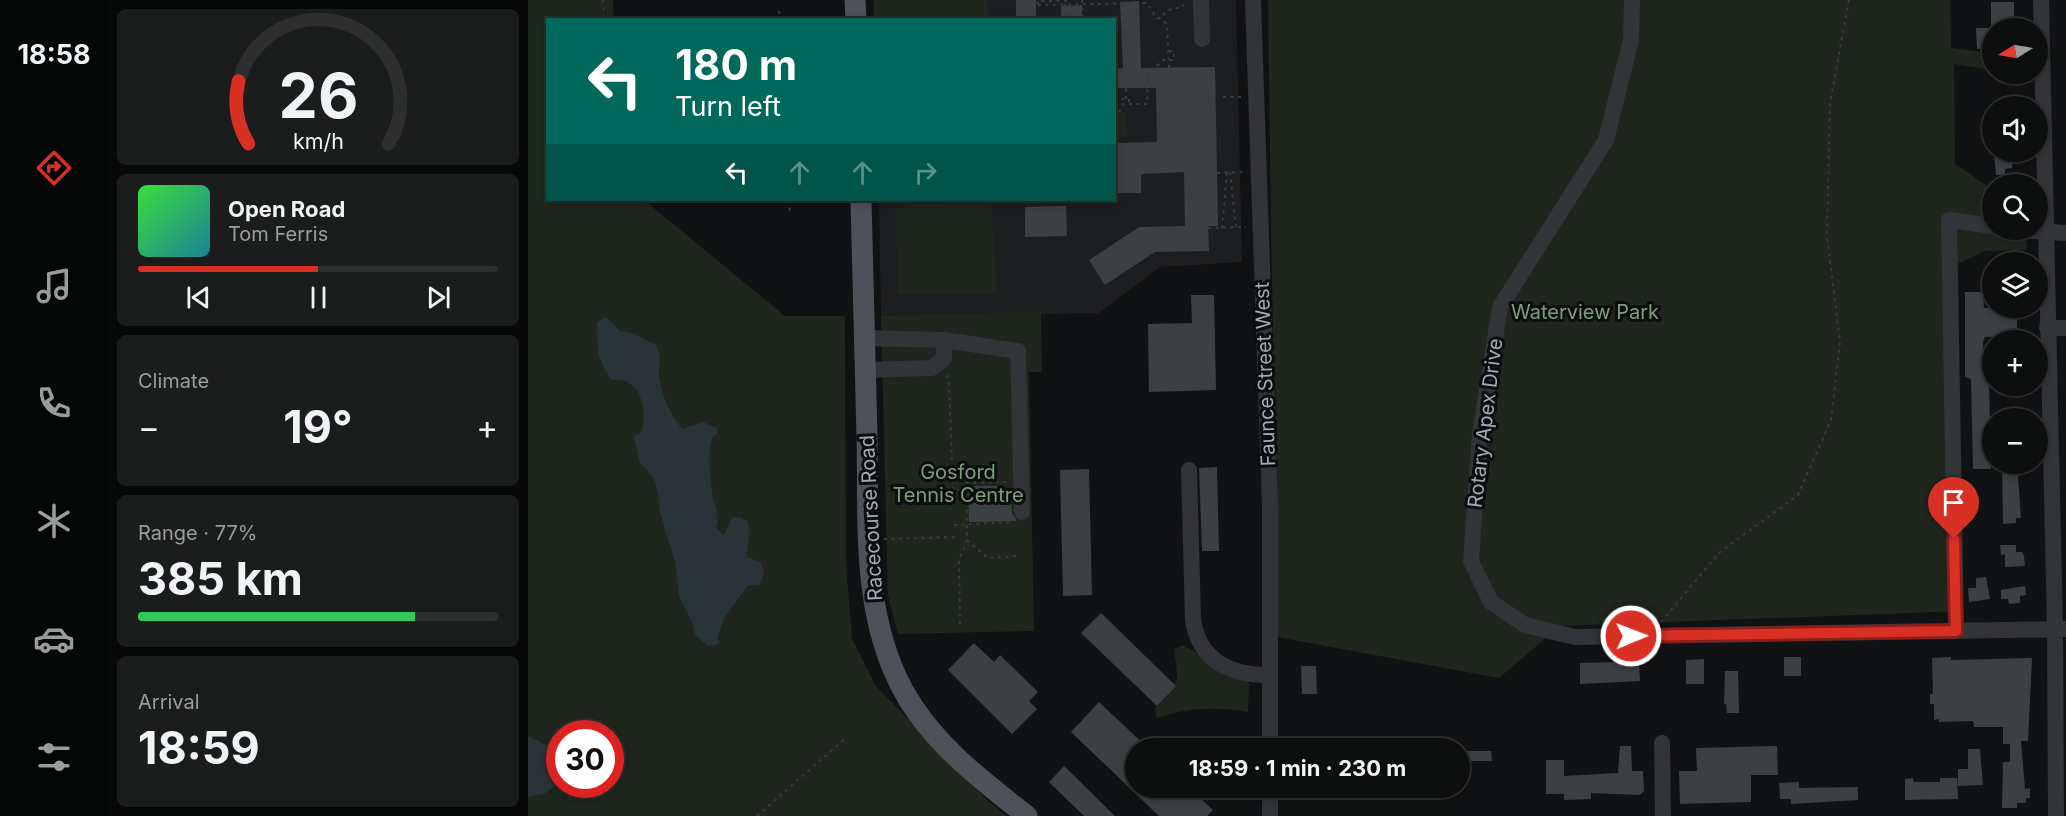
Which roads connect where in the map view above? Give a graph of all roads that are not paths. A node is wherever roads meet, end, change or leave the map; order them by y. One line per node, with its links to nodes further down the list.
1 (855, 0): 6 (main road)
2 (1201, 0): 7 (street)
3 (1253, 0): 23 (street, Faunce Street West)
4 (1632, 0): 22 (street, Rotary Apex Drive)
5 (2041, 0): 8 (street)
6 (856, 18)
7 (1202, 39)
8 (2045, 174)
9 (861, 201): 16 (main road, Racecourse Road)
10 (1982, 225): 22 (street)
11 (2048, 233): 12 (street)
12 (2066, 233)
13 (2046, 240): 14 (street)
14 (2048, 328): 15 (street); 21 (street)
15 (2066, 328)
16 (864, 338): 17 (street); 18 (main road, Racecourse Road)
17 (944, 340): 18 (street); 20 (street)
18 (865, 370): 27 (main road, Racecourse Road)
19 (1190, 470): 23 (street)
20 (1022, 512)
21 (2060, 629): 22 (street, Rotary Apex Drive); 30 (street)
22 (1956, 631)
23 (1270, 675): 24 (street, Faunce Street West)
24 (1270, 738)
25 (1662, 743): 29 (street)
26 (1270, 798): 28 (street)
27 (1027, 816)
28 (1270, 816)
29 (1663, 816)
30 (2056, 816)

